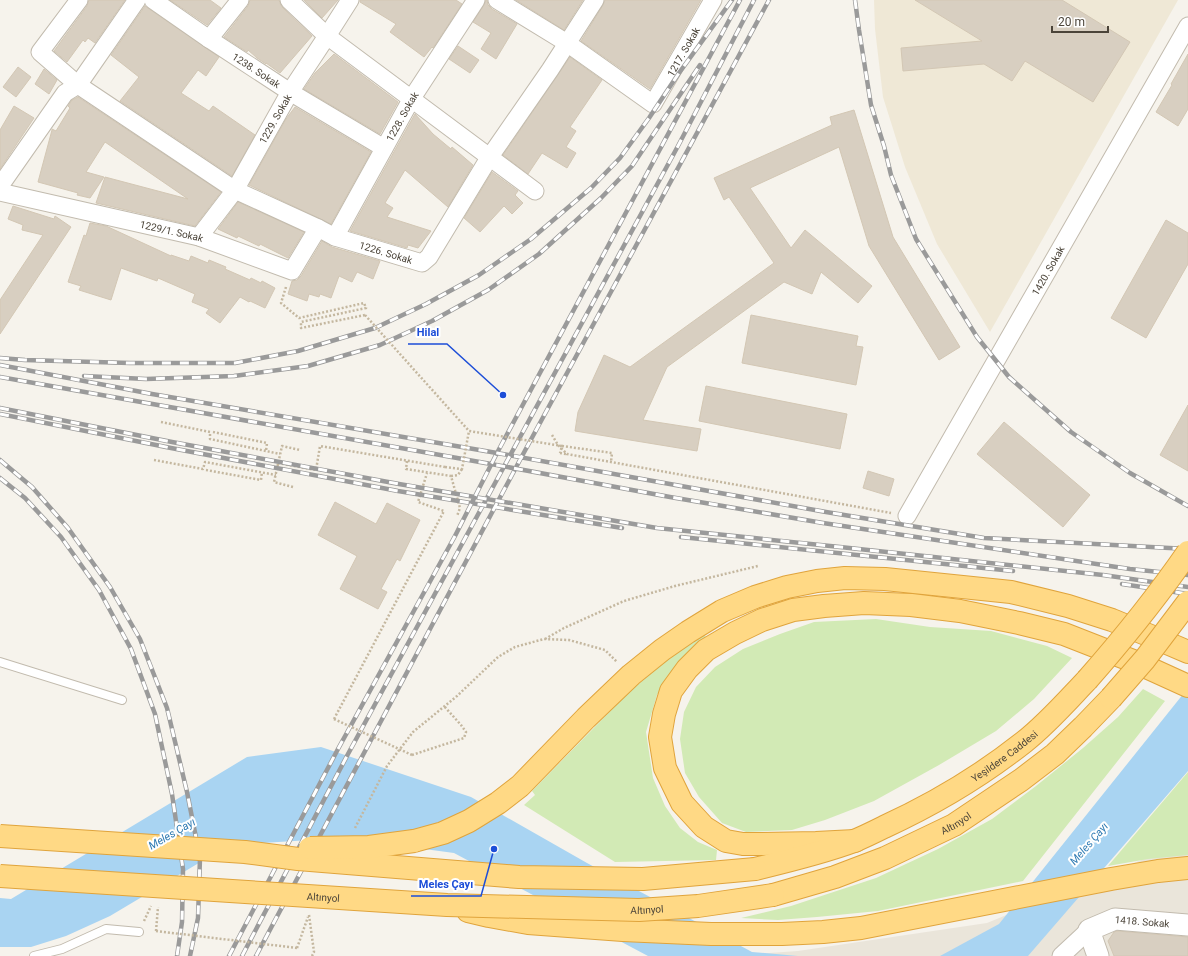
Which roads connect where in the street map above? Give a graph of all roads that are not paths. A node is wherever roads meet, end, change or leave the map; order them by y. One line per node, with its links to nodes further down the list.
1 (79, 0): 15 (street, 1226. Sokak)
2 (137, 0): 15 (street)
3 (153, 0): 13 (street, 1238. Sokak)
4 (240, 0): 13 (street)
5 (289, 0): 12 (street)
6 (350, 0): 12 (street, 1229. Sokak)
7 (476, 0): 17 (street, 1228. Sokak)
8 (497, 0): 14 (street)
9 (595, 0): 14 (street, 1226. Sokak)
10 (713, 0): 14 (street, 1217. Sokak)
11 (1188, 26): 27 (street, 1420. Sokak)
12 (328, 36): 16 (street, 1229. Sokak); 17 (street)
13 (209, 39): 16 (street, 1238. Sokak)
14 (567, 43): 19 (street, 1226. Sokak)
15 (78, 85): 20 (street); 21 (street, 1226. Sokak)
16 (290, 92): 18 (street, 1238. Sokak); 21 (street, 1229. Sokak)
17 (412, 98): 18 (street, 1228. Sokak); 19 (street)
18 (384, 148): 26 (street, 1228. Sokak)
19 (489, 158): 22 (street); 26 (street, 1226. Sokak)
20 (0, 186)
21 (235, 190): 24 (street, 1226. Sokak); 25 (street, 1229. Sokak)
22 (535, 191)
23 (0, 192): 25 (street, 1229/1. Sokak)
24 (318, 228): 25 (street, 1229/1. Sokak); 26 (street, 1226. Sokak)
25 (199, 237)
26 (335, 238)
27 (907, 516)
28 (1188, 552): 35 (highway, Yeşildere Caddesi, bridge)
29 (1188, 602): 39 (highway, Altınyol, bridge)
30 (1188, 652): 36 (highway, bridge)
31 (0, 662): 33 (lane)
32 (1186, 685): 35 (highway)
33 (122, 700)
34 (0, 836): 36 (highway, bridge)
35 (854, 841): 36 (highway, Yeşildere Caddesi, bridge)
36 (245, 852)
37 (1188, 868): 39 (highway, bridge)
38 (0, 876): 39 (highway, Altınyol, bridge)
39 (447, 905)
40 (1188, 925): 41 (street, 1418. Sokak)
41 (1089, 930): 44 (street, 1418. Sokak); 45 (street)
42 (140, 932): 43 (lane)
43 (34, 956)
44 (1061, 956)
45 (1098, 956)

